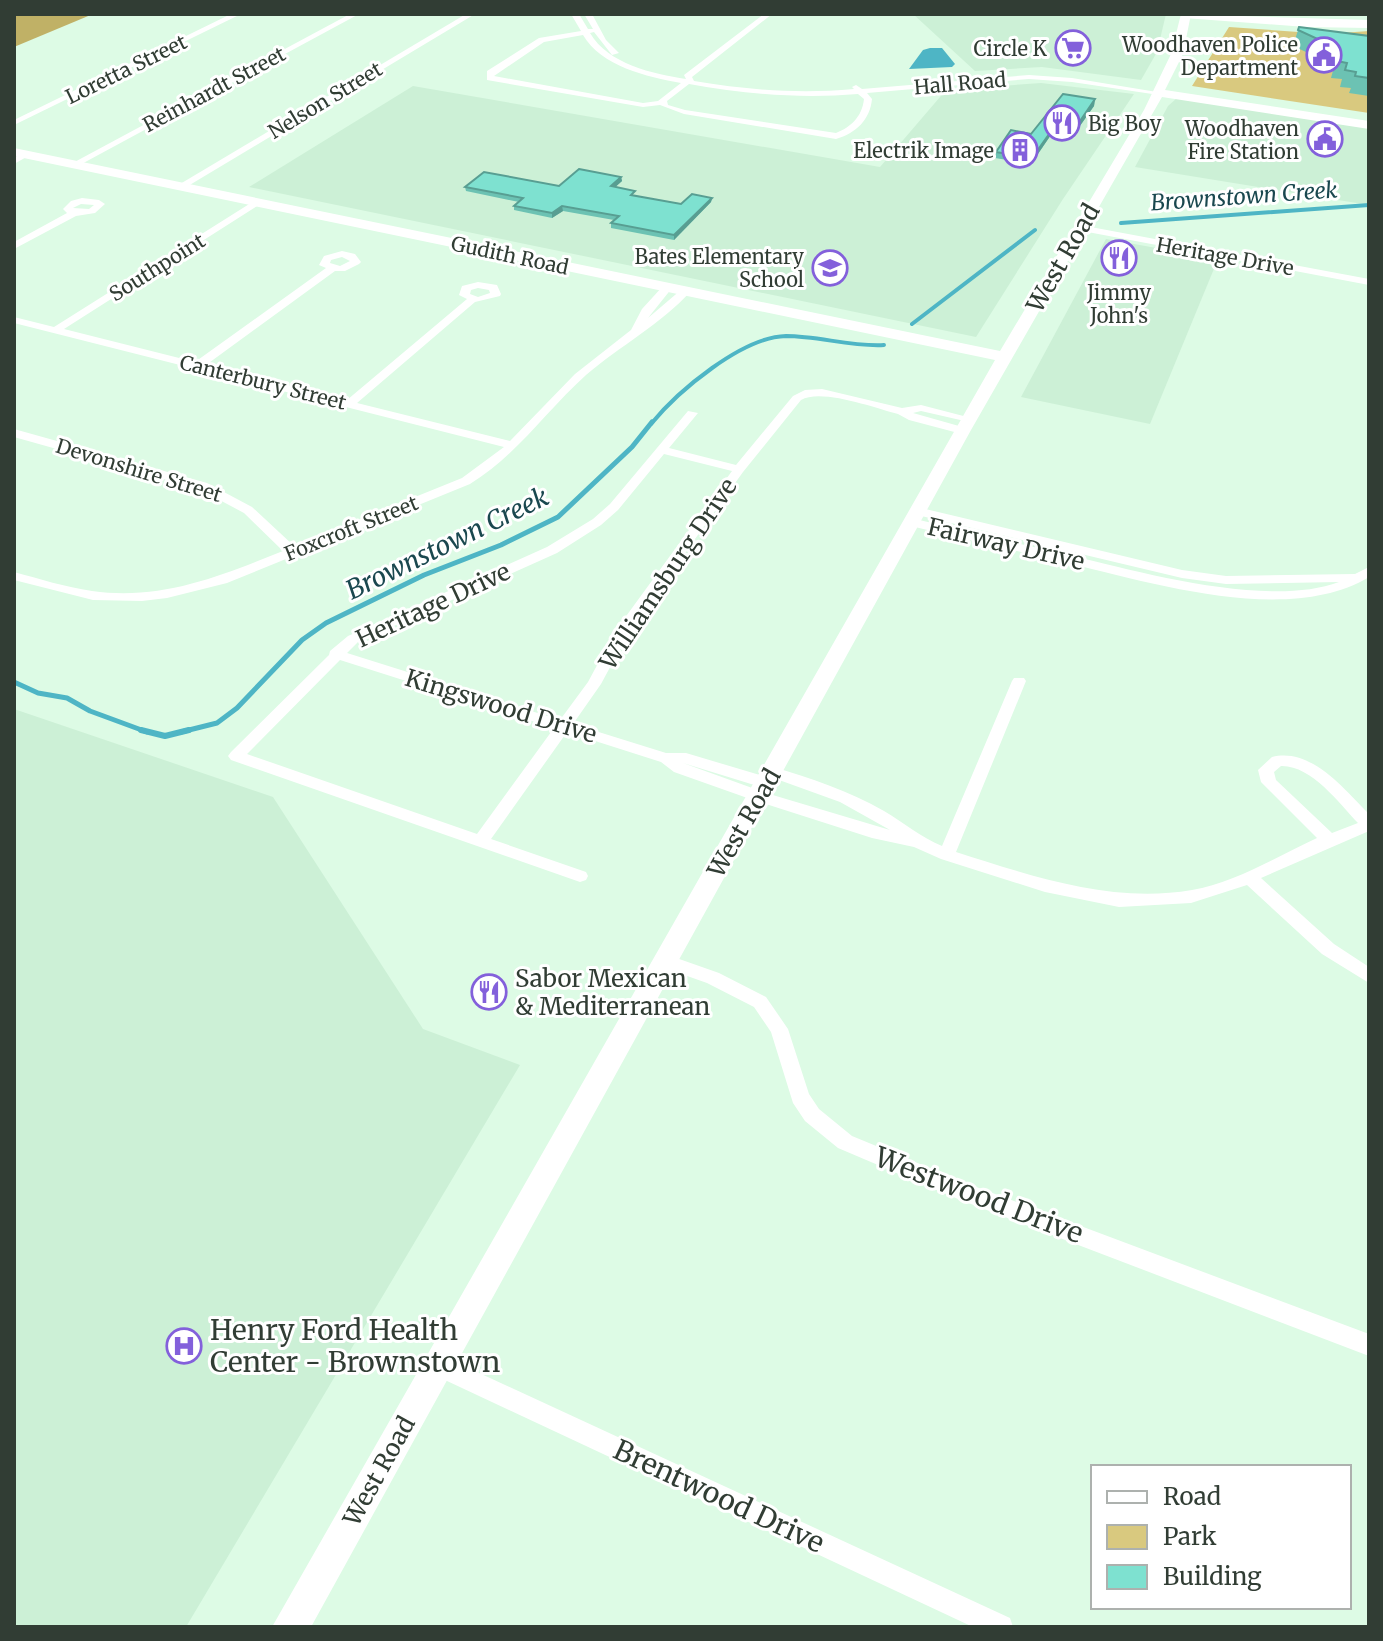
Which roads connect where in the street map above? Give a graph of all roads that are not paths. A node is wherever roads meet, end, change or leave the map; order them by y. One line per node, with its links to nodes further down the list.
1 (237, 14): 16 (street, Loretta Street)
2 (355, 14): 18 (street, Reinhardt Street)
3 (471, 14): 19 (street, Nelson Street)
4 (575, 14): 10 (street, Hall Road)
5 (588, 14): 9 (street, Hall Road)
6 (768, 14): 11 (street)
7 (1185, 15): 8 (highway); 13 (main road, West Road)
8 (1369, 24)
9 (596, 31): 10 (street); 11 (street, Hall Road)
10 (584, 32): 11 (street, Hall Road); 14 (street)
11 (691, 79): 12 (street, Hall Road); 14 (street)
12 (858, 89): 13 (street, Hall Road); 14 (street)
13 (1160, 91): 15 (main road, Hall Road); 22 (main road, West Road)
14 (663, 101)
15 (1369, 122)
16 (14, 123)
17 (18, 156): 18 (main road, Gudith Road)
18 (73, 165): 19 (main road, Gudith Road)
19 (180, 187): 20 (main road, Gudith Road)
20 (257, 203): 26 (main road, Gudith Road); 30 (street, Southpoint)
21 (74, 213): 23 (street)
22 (1080, 228): 25 (street, Heritage Drive); 32 (main road, West Road)
23 (14, 246)
24 (331, 269): 33 (street)
25 (1369, 282)
26 (667, 288): 27 (main road, Gudith Road); 31 (street, Foxcroft Street)
27 (686, 291): 31 (street, Foxcroft Street); 32 (main road, Gudith Road)
28 (472, 300): 34 (street)
29 (14, 320): 30 (street, Canterbury Street)
30 (56, 330): 33 (street, Canterbury Street)
31 (635, 331): 38 (street, Foxcroft Street)
32 (1005, 357): 36 (main road, West Road)
33 (197, 366): 34 (street, Canterbury Street)
34 (349, 404): 38 (street, Canterbury Street)
35 (692, 413): 39 (street, Heritage Drive)
36 (966, 424): 40 (street, Williamsburg Drive); 41 (main road, West Road)
37 (14, 433): 42 (street, Devonshire Street)
38 (512, 445): 42 (street, Foxcroft Street)
39 (662, 450): 40 (street); 46 (street, Heritage Drive)
40 (739, 469): 48 (street, Williamsburg Drive)
41 (914, 516): 43 (street, Fairway Drive); 49 (main road, West Road)
42 (292, 552): 44 (street, Foxcroft Street)
43 (1363, 574): 45 (street)
44 (14, 576)
45 (1369, 587)
46 (335, 654): 48 (street, Kingswood Drive); 52 (street, Heritage Drive)
47 (1019, 681): 54 (street)
48 (565, 725): 49 (street, Kingswood Drive); 52 (street, Williamsburg Drive)
49 (765, 787): 53 (street); 53 (street); 57 (main road, West Road)
50 (1369, 825): 51 (street); 51 (street)
51 (1329, 840): 56 (street)
52 (480, 842): 55 (street, Heritage Drive)
53 (917, 842): 54 (street)
54 (947, 855): 56 (street)
55 (580, 876)
56 (1250, 878): 58 (street)
57 (665, 961): 59 (street, Westwood Drive); 60 (main road, West Road)
58 (1369, 976)
59 (1369, 1345)
60 (438, 1365): 61 (main road, West Road); 62 (street, Brentwood Drive)
61 (291, 1627)
62 (1001, 1627)

